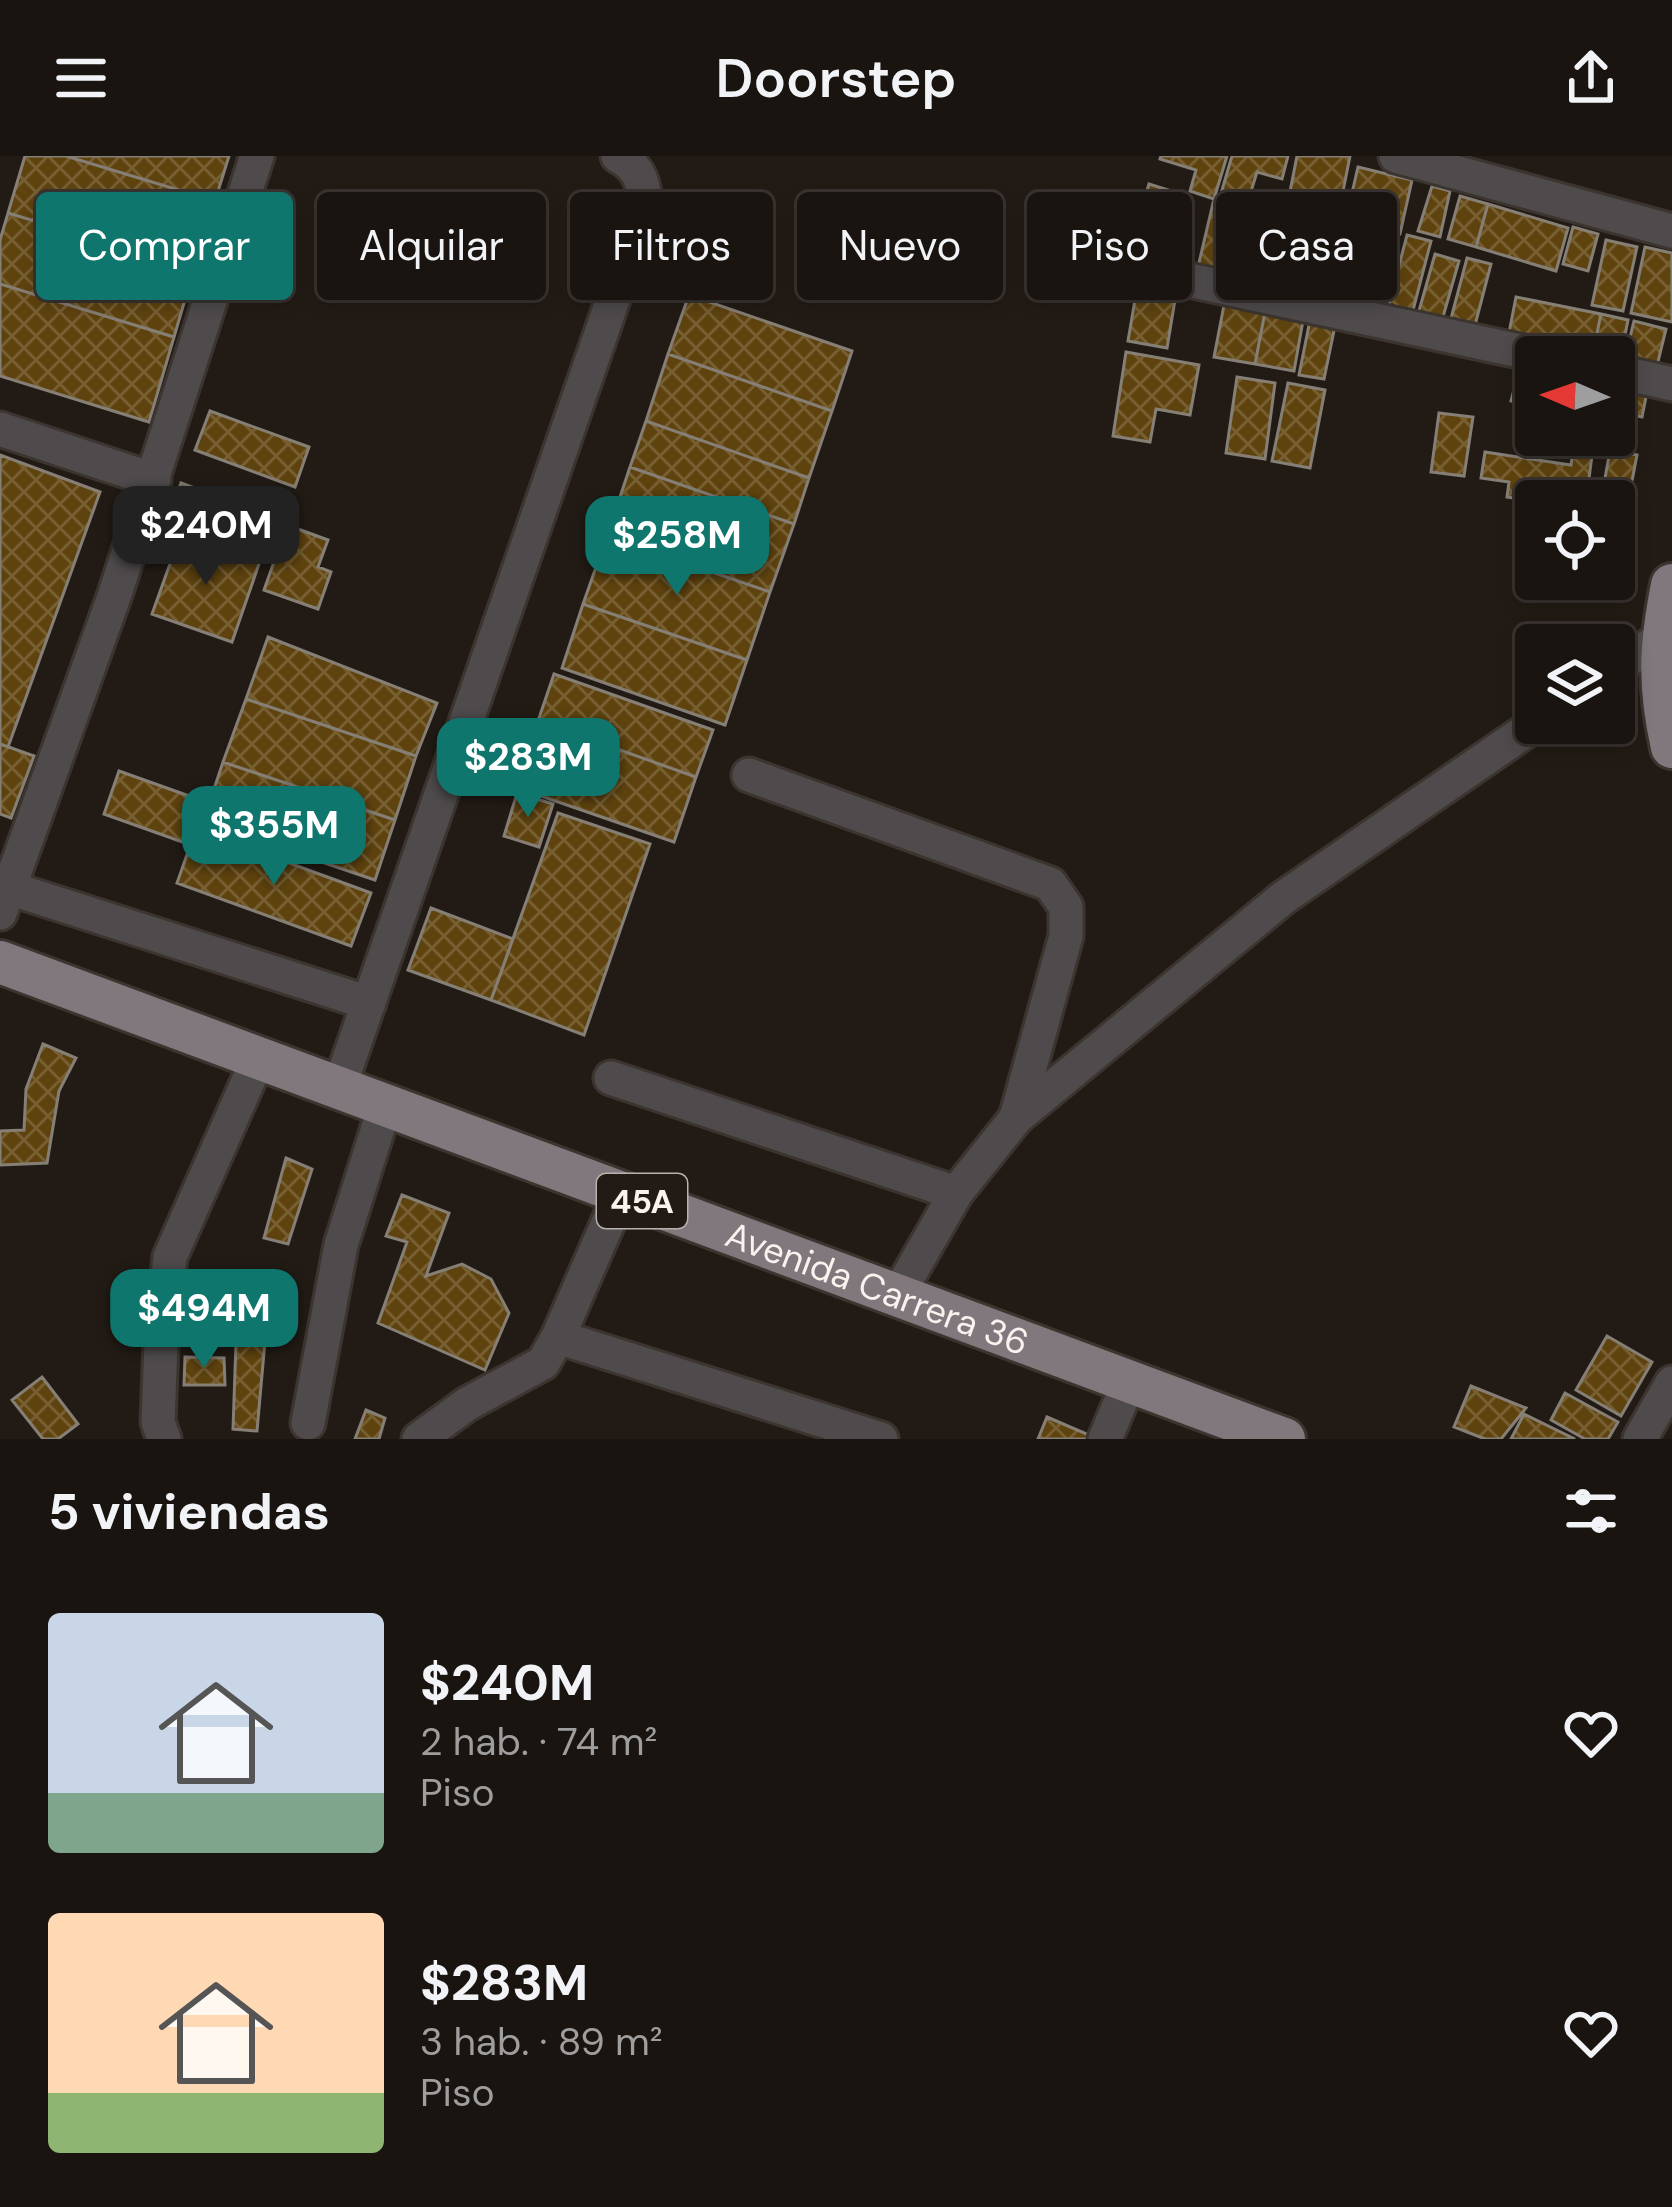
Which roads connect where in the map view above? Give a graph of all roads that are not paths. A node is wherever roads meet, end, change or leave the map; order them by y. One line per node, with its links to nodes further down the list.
1 (257, 156): 10 (street)
2 (618, 156): 19 (street)
3 (1396, 156): 4 (street)
4 (1672, 231)
5 (1192, 281): 6 (street)
6 (1515, 350)
7 (1635, 376): 8 (street)
8 (1672, 384)
9 (0, 429): 10 (street)
10 (154, 480): 17 (street)
11 (1672, 585): 12 (main road)
12 (1662, 637): 13 (street); 15 (main road)
13 (1635, 656)
14 (1515, 738): 24 (street)
15 (1672, 747)
16 (749, 775): 24 (street)
17 (4, 900): 19 (street)
18 (0, 962): 20 (main road, Avenida Carrera 36 / 45A)
19 (369, 1003): 22 (street)
20 (258, 1058): 22 (main road, Avenida Carrera 36 / 45A); 32 (street)
21 (610, 1078): 26 (street)
22 (339, 1088): 23 (main road, Avenida Carrera 36 / 45A)
23 (385, 1106): 25 (main road, Avenida Carrera 36 / 45A); 31 (street)
24 (1016, 1118): 26 (street)
25 (621, 1193): 27 (main road, Avenida Carrera 36 / 45A); 28 (street)
26 (956, 1193): 27 (street)
27 (897, 1296): 29 (main road, Avenida Carrera 36 / 45A)
28 (559, 1337): 33 (street); 34 (street)
29 (1130, 1382): 35 (street); 36 (main road, Avenida Carrera 36 / 45A)
30 (1672, 1383): 37 (street)
31 (308, 1423)
32 (164, 1439)
33 (419, 1439)
34 (881, 1439)
35 (1105, 1439)
36 (1284, 1439)
37 (1640, 1439)

